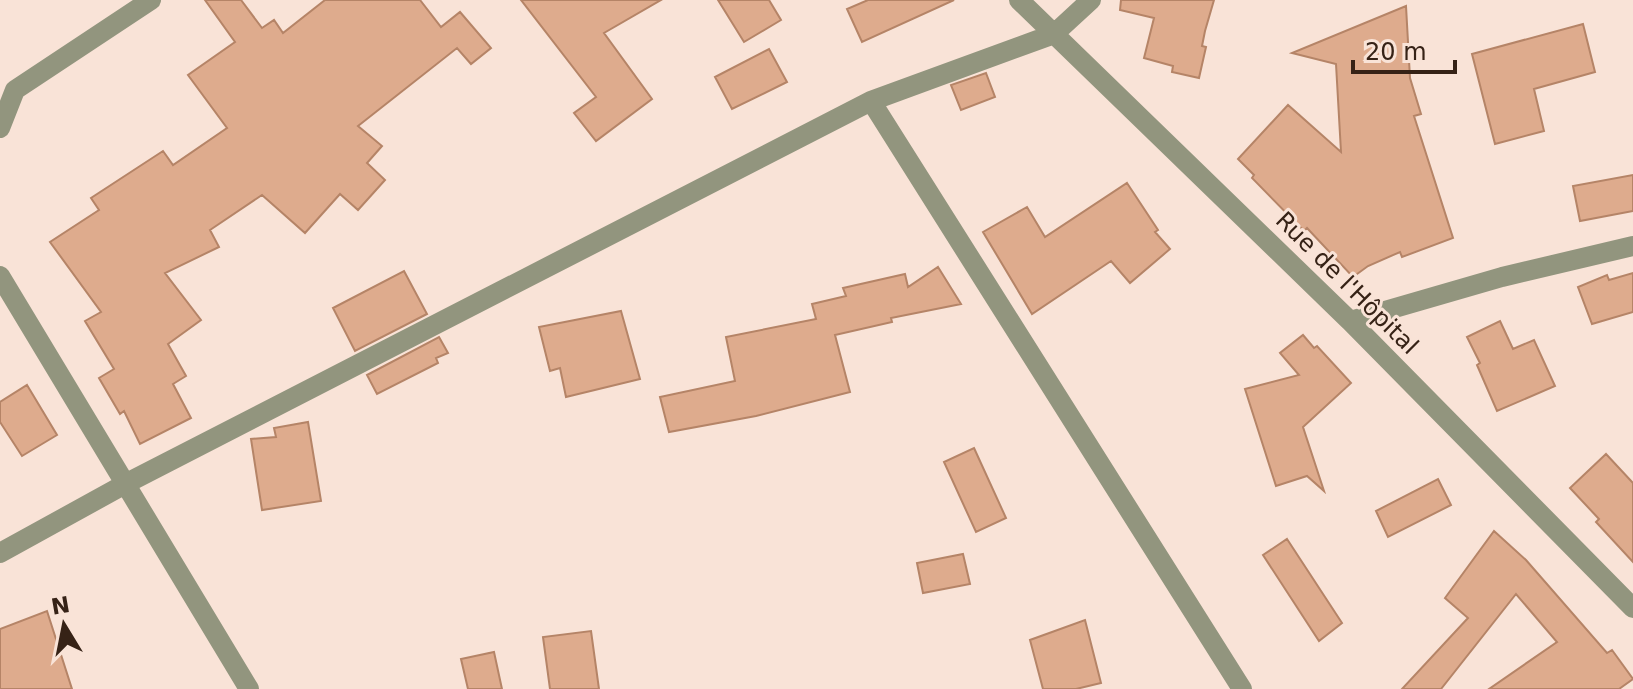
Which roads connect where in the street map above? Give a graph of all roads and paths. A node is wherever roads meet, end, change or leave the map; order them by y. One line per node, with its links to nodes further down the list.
1 (151, 0): 5 (street)
2 (1019, 0): 4 (street, Rue de l'Hôpital)
3 (1091, 0): 4 (street)
4 (1054, 34): 6 (street); 10 (street, Rue de l'Hôpital)
5 (7, 89): 7 (street)
6 (871, 101): 11 (street); 15 (street)
7 (0, 128)
8 (1633, 246): 10 (street)
9 (0, 276): 11 (street)
10 (1350, 321): 13 (street, Rue de l'Hôpital)
11 (127, 483): 12 (street); 14 (street)
12 (0, 553)
13 (1633, 608)
14 (249, 689)
15 (1242, 689)

